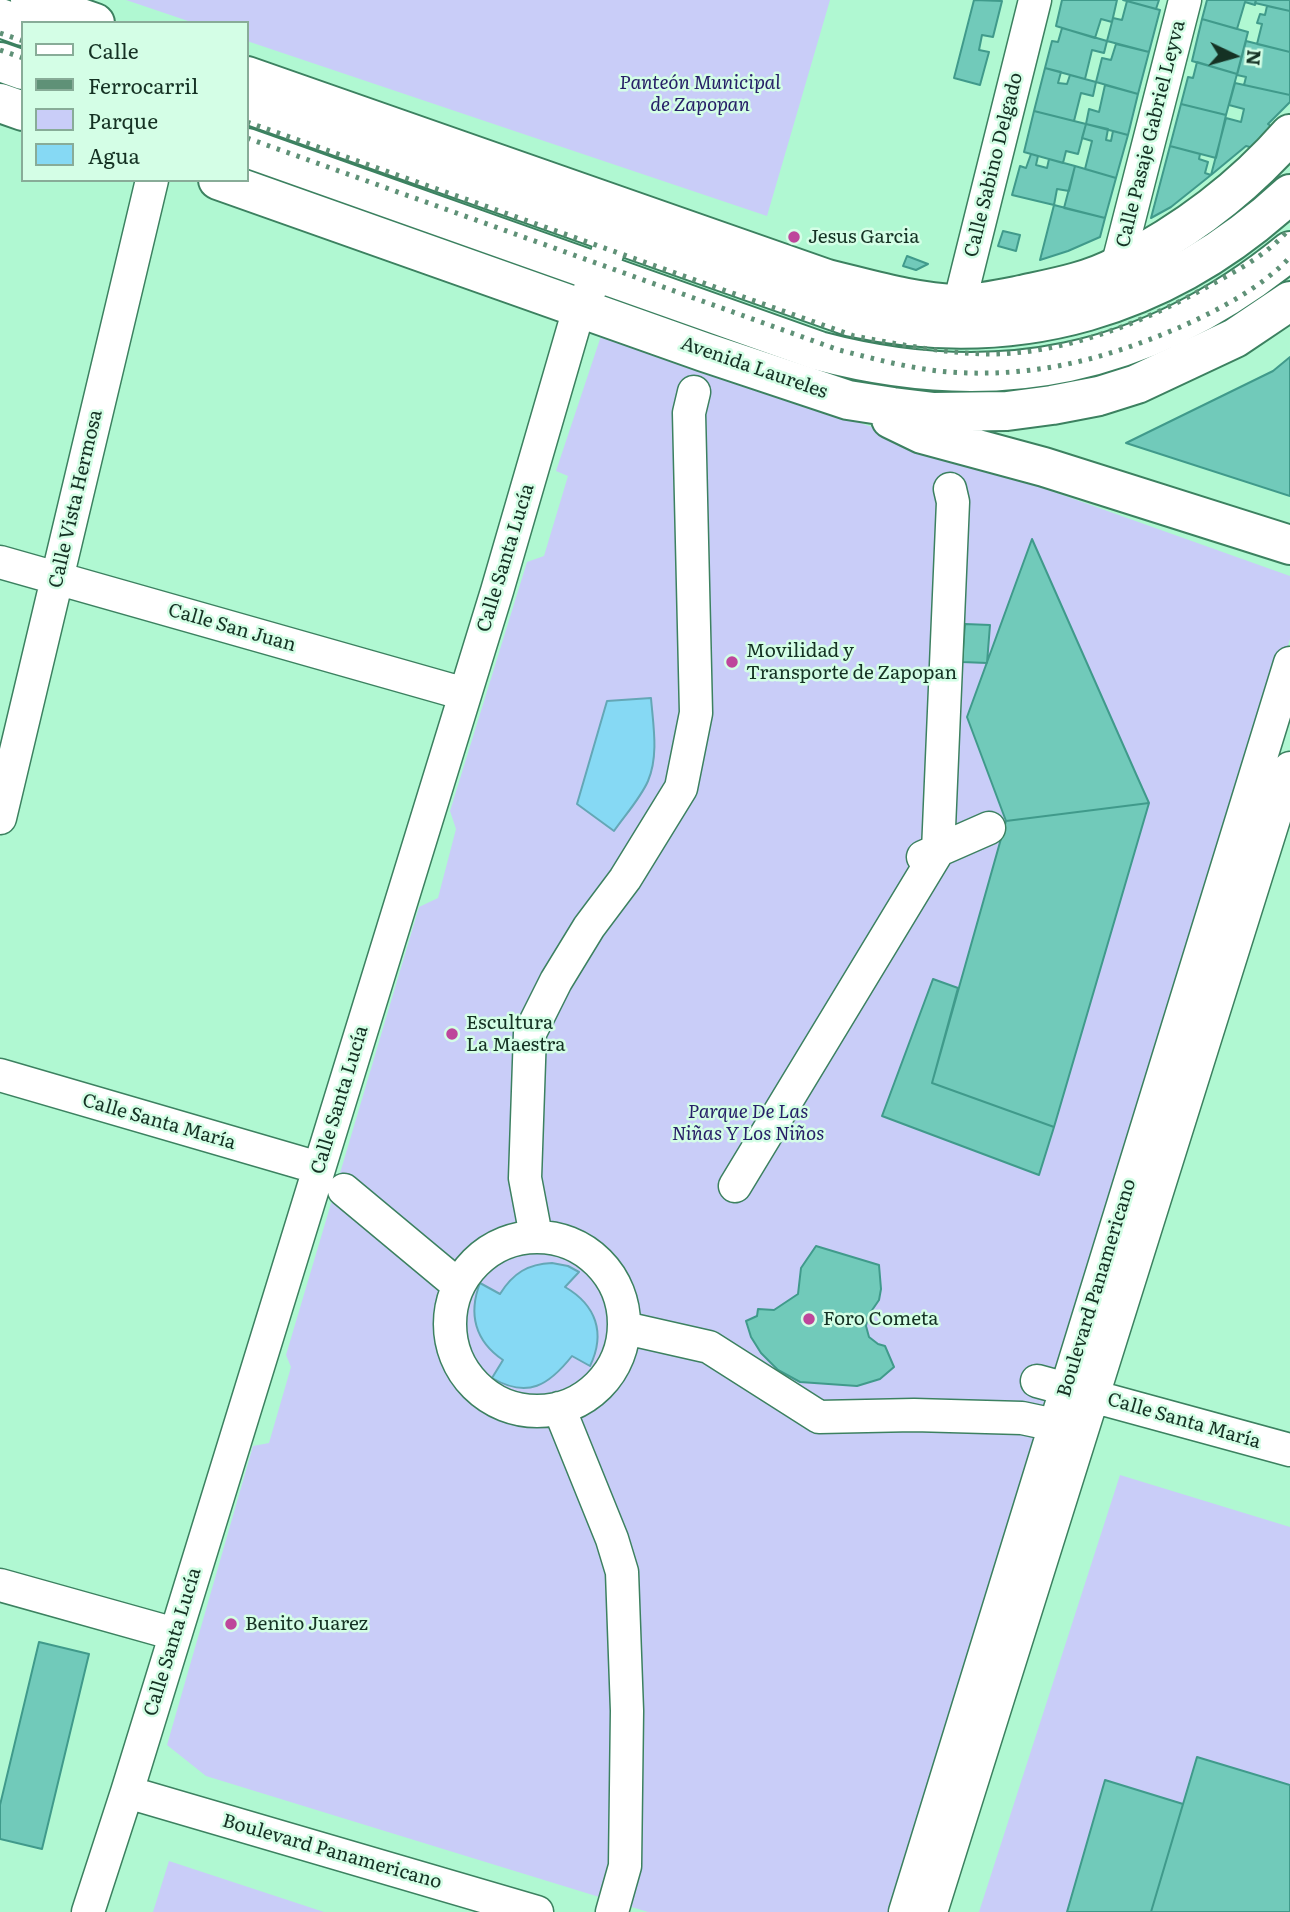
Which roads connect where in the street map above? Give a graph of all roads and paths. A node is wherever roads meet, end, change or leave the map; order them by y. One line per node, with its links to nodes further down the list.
1 (30, 0): 5 (main road)
2 (1035, 0): 25 (street, Calle Sabino Delgado)
3 (1185, 0): 22 (street, Calle Pasaje Gabriel Leyva)
4 (0, 18): 6 (main road)
5 (89, 21)
6 (21, 25)
7 (0, 62): 8 (main road)
8 (21, 69)
9 (248, 76): 15 (main road)
10 (0, 103): 12 (main road)
11 (248, 104): 18 (main road)
12 (21, 110)
13 (1290, 134): 22 (main road)
14 (248, 148): 23 (main road, Avenida Laureles)
15 (468, 154): 18 (main road); 20 (main road)
16 (152, 182): 33 (street, Calle Vista Hermosa)
17 (225, 182): 23 (main road, Avenida Laureles)
18 (489, 189): 20 (main road)
19 (1290, 194): 25 (main road)
20 (613, 223): 23 (street, Calle Santa Lucía); 25 (main road)
21 (1290, 251): 23 (main road, Avenida Laureles)
22 (1117, 267): 25 (main road)
23 (591, 285): 27 (main road, Avenida Laureles); 35 (street, Calle Santa Lucía)
24 (1290, 301): 28 (main road, Avenida Laureles)
25 (956, 317)
26 (694, 393): 44 (street)
27 (848, 400): 28 (main road, Avenida Laureles); 29 (main road)
28 (1052, 405): 29 (main road)
29 (1044, 467): 31 (main road)
30 (950, 489): 39 (street)
31 (1290, 545)
32 (0, 562): 33 (street, Calle San Juan)
33 (57, 578): 35 (street, Calle San Juan); 37 (street, Calle Vista Hermosa)
34 (1290, 663): 47 (street, Boulevard Panamericano)
35 (465, 694): 41 (street, Calle Santa Lucía)
36 (1290, 768): 47 (street, Boulevard Panamericano)
37 (0, 818)
38 (989, 828): 39 (street)
39 (929, 855): 42 (street)
40 (0, 1075): 41 (street, Calle Santa María)
41 (319, 1168): 52 (street, Calle Santa Lucía)
42 (736, 1186)
43 (344, 1190): 45 (street)
44 (536, 1236): 45 (street); 46 (street)
45 (458, 1285): 48 (street)
46 (625, 1328): 48 (street); 49 (street)
47 (1065, 1388): 49 (street, Boulevard Panamericano); 50 (street, Calle Santa María); 58 (street, Boulevard Panamericano)
48 (559, 1408): 56 (street)
49 (1055, 1424): 57 (street, Boulevard Panamericano)
50 (1290, 1450)
51 (0, 1585): 52 (street)
52 (175, 1634): 53 (street, Calle Santa Lucía)
53 (127, 1792): 54 (street, Calle Santa Lucía); 55 (street, Boulevard Panamericano)
54 (88, 1912)
55 (537, 1912)
56 (612, 1912)
57 (905, 1912)
58 (931, 1912)

